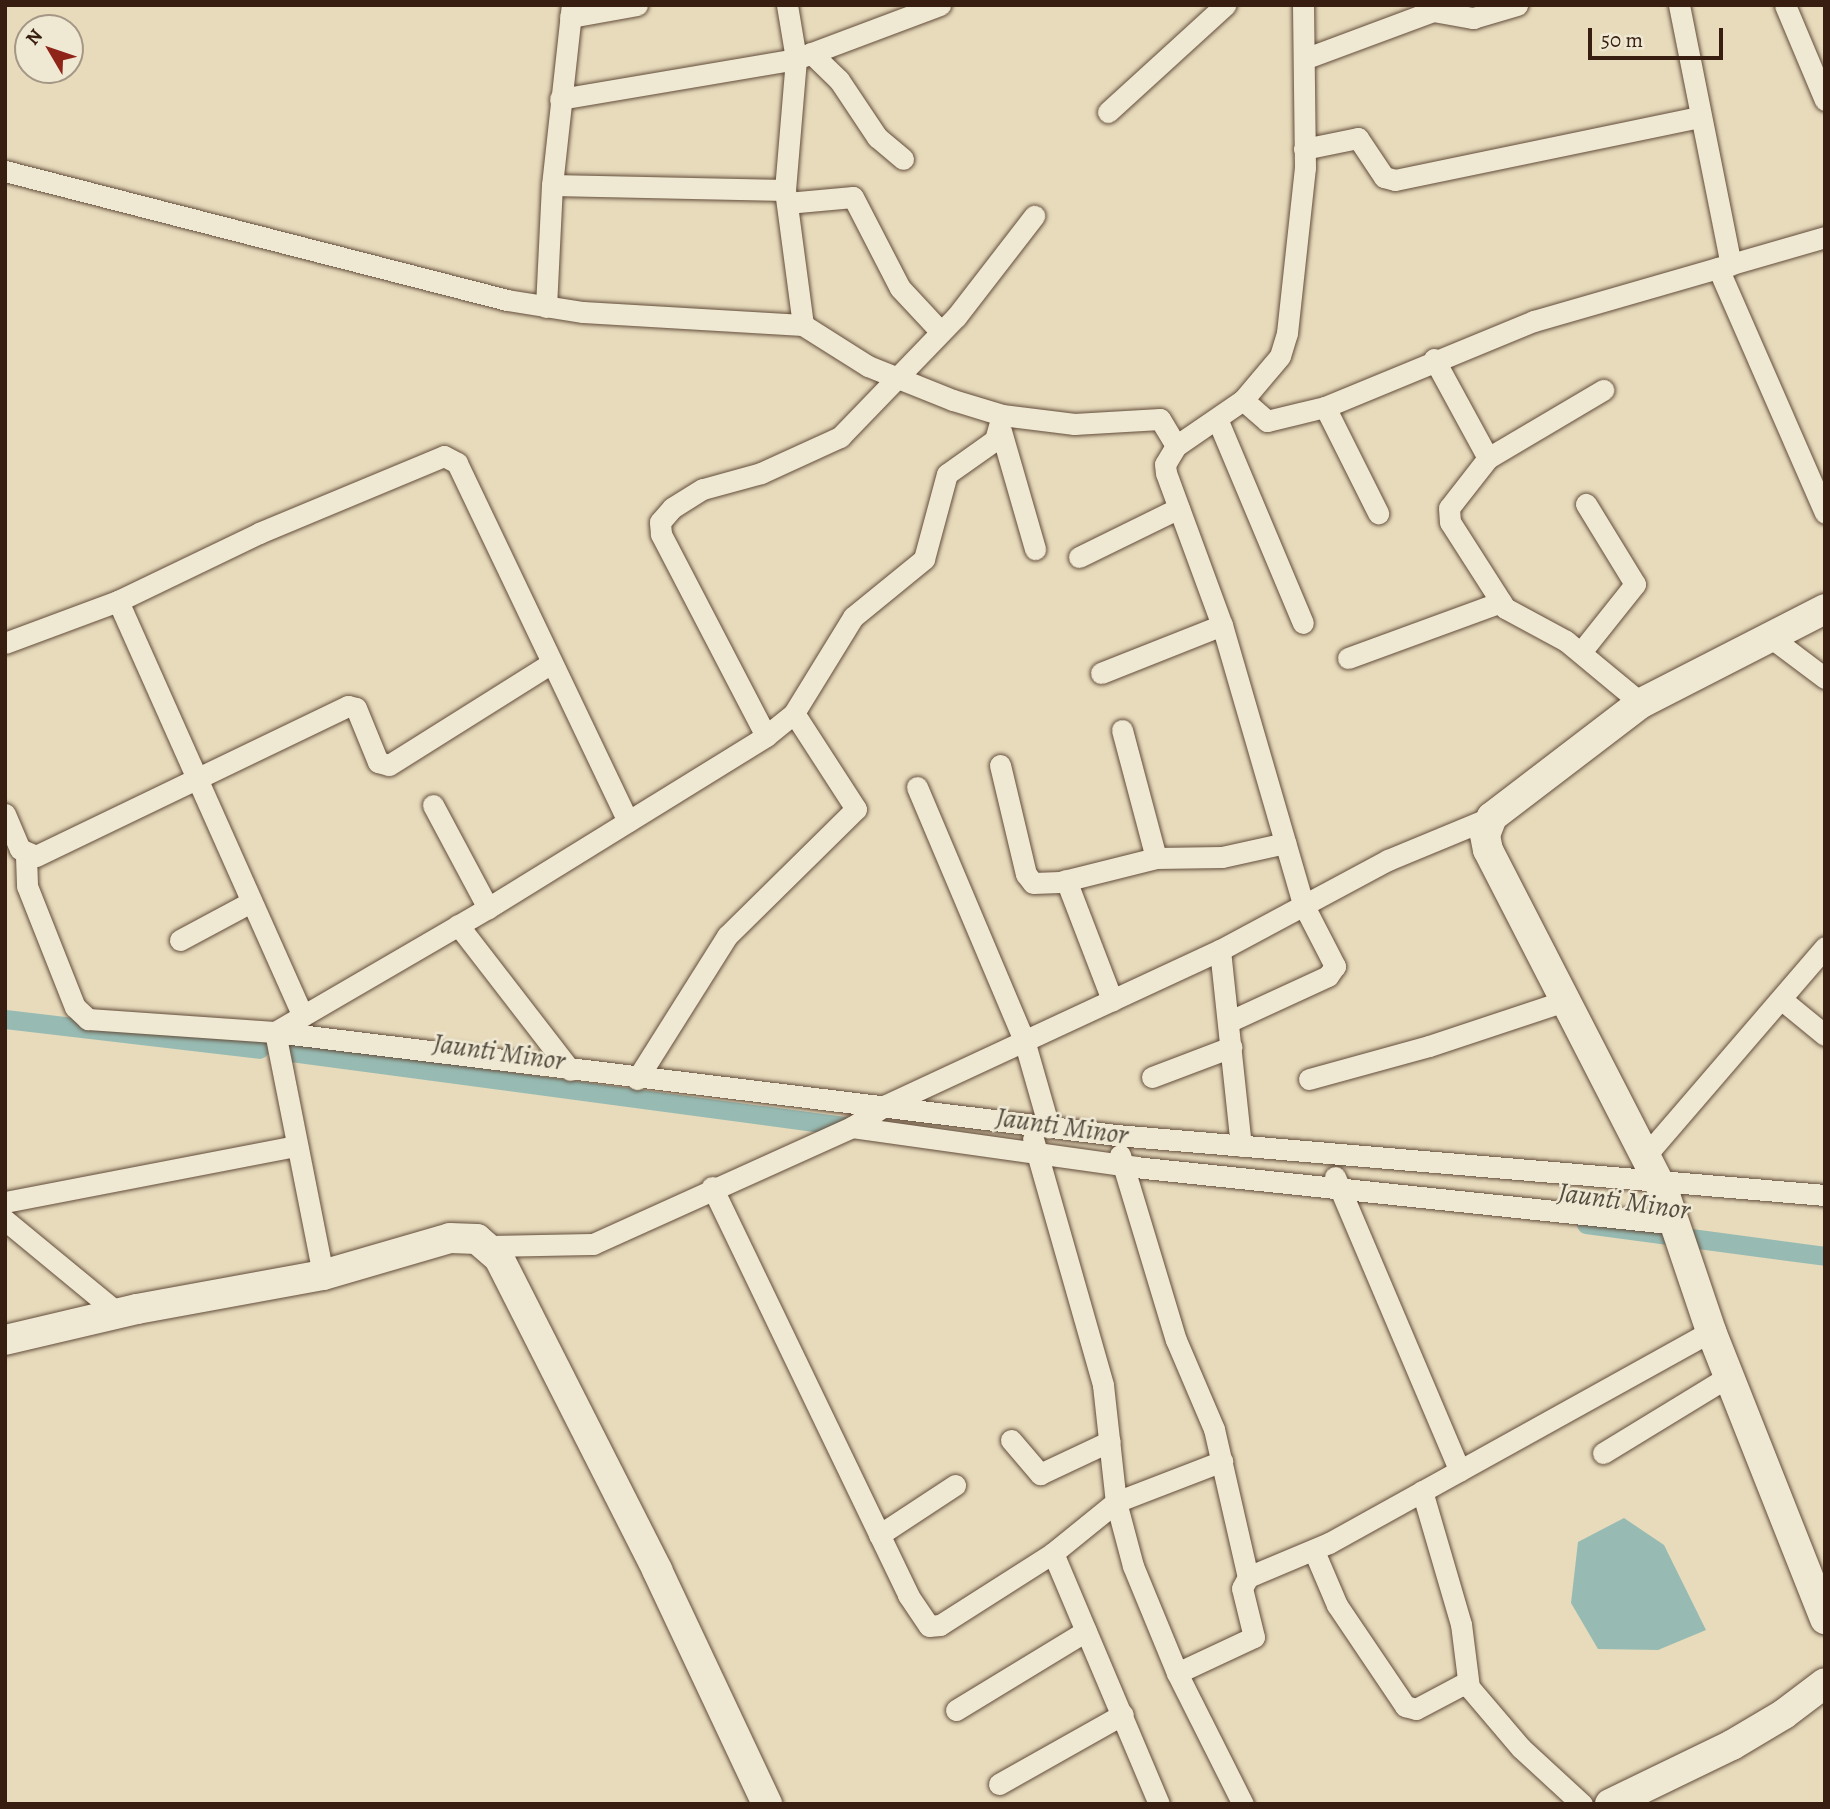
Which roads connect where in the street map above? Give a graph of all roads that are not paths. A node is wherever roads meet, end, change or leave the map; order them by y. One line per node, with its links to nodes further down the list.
1 (638, 5): 9 (street)
2 (788, 5): 11 (street)
3 (1225, 5): 10 (street)
4 (1303, 5): 12 (street)
5 (1517, 5): 12 (street)
6 (1679, 5): 16 (street)
7 (1785, 5): 14 (street)
8 (930, 7): 11 (street)
9 (571, 11): 13 (street)
10 (1202, 13): 15 (street)
11 (803, 56): 13 (street); 18 (street); 21 (street)
12 (1304, 59): 17 (street)
13 (560, 99): 20 (street)
14 (1825, 100)
15 (1108, 112)
16 (1699, 117): 17 (street); 24 (street)
17 (1304, 149): 31 (street)
18 (903, 159)
19 (5, 171): 25 (street)
20 (552, 185): 21 (street); 25 (street)
21 (786, 196): 26 (street); 27 (street)
22 (1034, 216): 27 (street)
23 (1825, 237): 24 (street)
24 (1725, 267): 28 (street); 40 (street)
25 (546, 307): 26 (street)
26 (803, 325): 29 (street)
27 (941, 332): 29 (street)
28 (1434, 359): 32 (street); 36 (street)
29 (899, 379): 34 (street); 58 (street)
30 (1603, 390): 36 (street)
31 (1243, 400): 32 (street); 33 (street)
32 (1325, 407): 39 (street)
33 (1218, 421): 35 (street); 46 (street)
34 (1002, 423): 35 (street); 41 (street); 56 (street)
35 (1177, 446): 38 (street)
36 (1488, 458): 44 (street)
37 (1586, 504): 50 (street)
38 (1179, 508): 42 (street); 47 (street)
39 (1378, 513)
40 (1825, 513)
41 (1035, 549)
42 (1080, 557)
43 (118, 601): 49 (street); 52 (street); 60 (street)
44 (1501, 602): 50 (street); 51 (street)
45 (1825, 609): 48 (street)
46 (1303, 623)
47 (1222, 625): 53 (street); 66 (street)
48 (1769, 636): 54 (street); 55 (street)
49 (5, 642)
50 (1581, 652): 55 (street)
51 (1348, 658)
52 (550, 664): 60 (street); 65 (street)
53 (1101, 673)
54 (1825, 678)
55 (1641, 703): 64 (street)
56 (794, 713): 58 (street); 88 (street)
57 (1122, 730): 67 (street)
58 (765, 736): 65 (street)
59 (1000, 765): 69 (street)
60 (197, 779): 68 (street); 70 (street)
61 (917, 787): 84 (street)
62 (433, 805): 72 (street)
63 (5, 814): 68 (street)
64 (1492, 817): 71 (street); 79 (street)
65 (628, 821): 72 (street)
66 (1285, 843): 67 (street); 71 (street)
67 (1156, 858): 69 (street)
68 (19, 867): 82 (street)
69 (1066, 880): 78 (street)
70 (251, 902): 74 (street); 80 (street)
71 (1303, 904): 76 (street); 81 (street)
72 (488, 908): 73 (street)
73 (458, 925): 80 (street); 86 (street)
74 (180, 940)
75 (1825, 947): 77 (street)
76 (1220, 950): 78 (street); 81 (street)
77 (1781, 999): 83 (street); 95 (street)
78 (1112, 1000): 84 (street)
79 (1564, 1001): 89 (street); 95 (street)
80 (303, 1016): 82 (street)
81 (1228, 1022): 85 (street)
82 (275, 1032): 86 (street); 92 (street)
83 (1825, 1035)
84 (1024, 1040): 90 (street); 91 (street)
85 (1231, 1047): 87 (street); 93 (street)
86 (570, 1070): 88 (street)
87 (1152, 1077)
88 (637, 1079): 90 (street)
89 (1309, 1079)
90 (868, 1117): 91 (street); 91 (street); 97 (street)
91 (1036, 1136): 94 (street); 94 (street); 109 (street)
92 (296, 1146): 99 (street); 103 (street)
93 (1241, 1146): 94 (street); 96 (street)
94 (1119, 1150): 96 (street); 111 (street)
95 (1647, 1154): 100 (street)
96 (1334, 1171): 100 (street); 100 (street); 112 (street)
97 (712, 1187): 102 (street); 116 (street)
98 (1825, 1195): 100 (street)
99 (5, 1202)
100 (1669, 1204): 105 (street)
101 (5, 1220): 104 (street)
102 (488, 1246): 103 (street); 128 (street)
103 (323, 1275): 104 (street)
104 (118, 1313): 106 (street)
105 (1712, 1331): 107 (street); 112 (street)
106 (5, 1340)
107 (1730, 1376): 110 (street); 120 (street)
108 (1011, 1440): 109 (street)
109 (1110, 1441): 115 (street)
110 (1603, 1453)
111 (1222, 1461): 115 (street); 119 (street)
112 (1461, 1471): 114 (street)
113 (955, 1485): 116 (street)
114 (1422, 1491): 117 (street); 123 (street)
115 (1116, 1502): 118 (street); 122 (street)
116 (879, 1535): 118 (street)
117 (1314, 1551): 119 (street); 123 (street)
118 (1053, 1553): 121 (street)
119 (1248, 1577): 122 (street)
120 (1825, 1619)
121 (1086, 1631): 125 (street); 126 (street)
122 (1177, 1673): 130 (street)
123 (1467, 1682): 131 (street)
124 (1825, 1683): 132 (street)
125 (956, 1710)
126 (1123, 1714): 127 (street); 129 (street)
127 (999, 1784)
128 (767, 1804)
129 (1159, 1804)
130 (1242, 1804)
131 (1582, 1804)
132 (1610, 1804)

